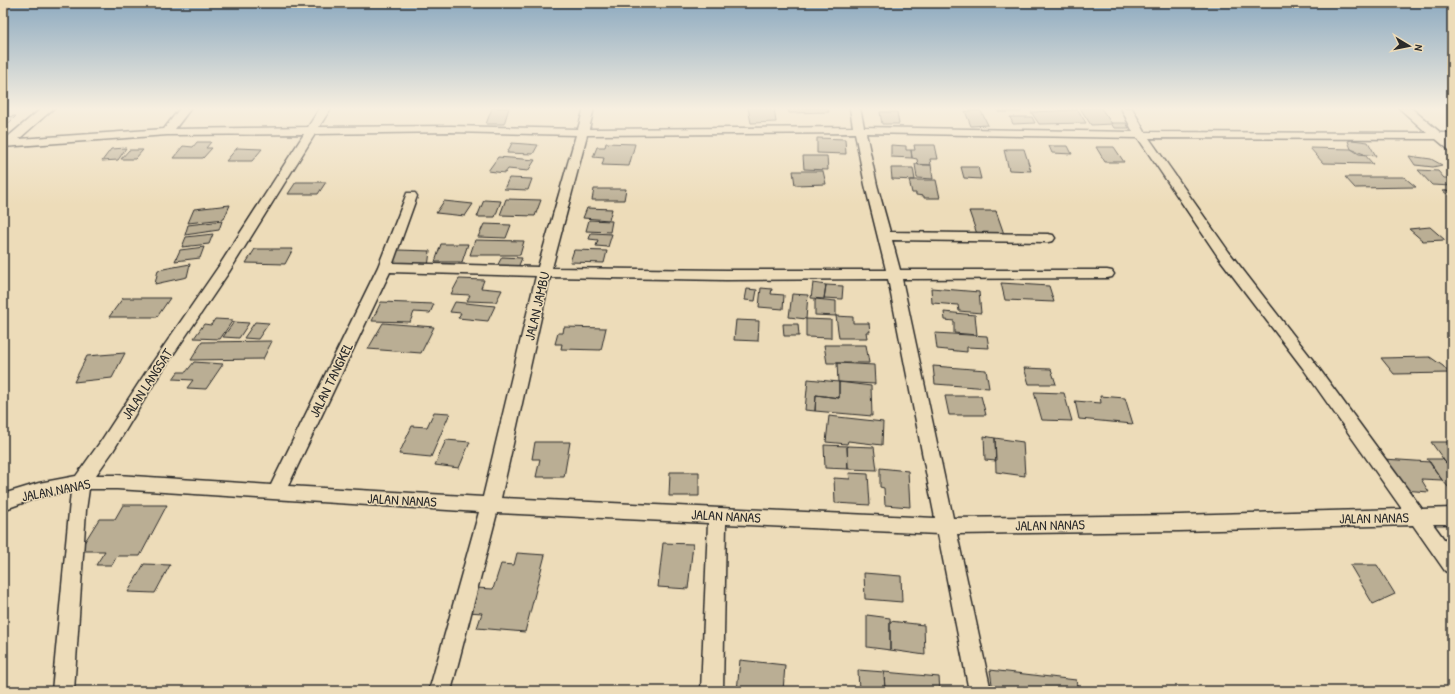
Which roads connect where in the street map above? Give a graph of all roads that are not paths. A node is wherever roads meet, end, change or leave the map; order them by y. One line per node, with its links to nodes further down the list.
1 (62, 140): 7 (street)
2 (305, 140): 16 (street, JALAN LANGSAT)
3 (581, 140): 13 (street, JALAN JAMBU)
4 (863, 140): 10 (street)
5 (1145, 140): 22 (street)
6 (1444, 140): 8 (street)
7 (5, 145)
8 (1452, 147)
9 (411, 196): 12 (street, JALAN TANGKEL)
10 (884, 236): 11 (street); 14 (street)
11 (1048, 238)
12 (385, 267): 13 (street); 17 (street, JALAN TANGKEL)
13 (544, 272): 14 (street); 19 (street, JALAN JAMBU)
14 (894, 273): 15 (street); 23 (street)
15 (1107, 274)
16 (81, 482): 17 (street, JALAN NANAS); 18 (street, JALAN NANAS); 25 (street, JALAN LANGSAT)
17 (276, 493): 19 (street, JALAN NANAS)
18 (3, 502)
19 (490, 505): 20 (street, JALAN NANAS); 26 (street, JALAN JAMBU)
20 (717, 516): 23 (street, JALAN NANAS); 27 (street)
21 (1452, 516): 22 (street, JALAN NANAS)
22 (1418, 517): 23 (street, JALAN NANAS); 24 (street)
23 (947, 526): 28 (street)
24 (1452, 565)
25 (63, 691)
26 (440, 691)
27 (712, 691)
28 (980, 691)

